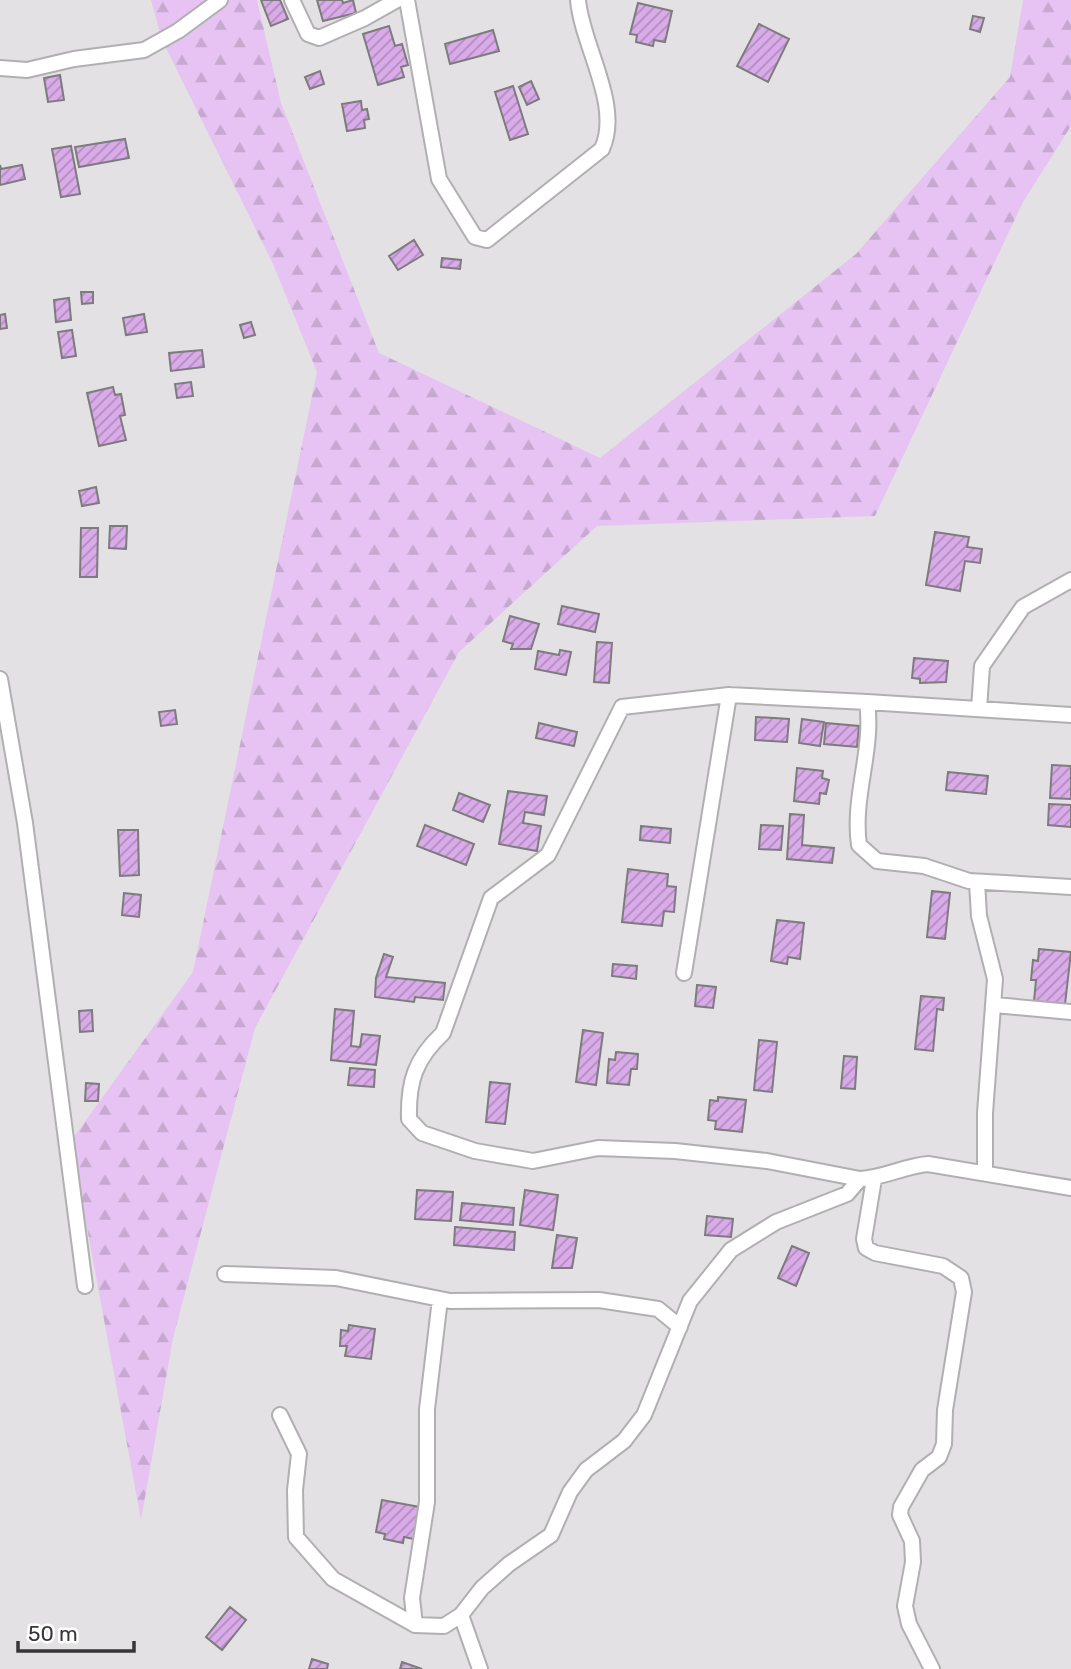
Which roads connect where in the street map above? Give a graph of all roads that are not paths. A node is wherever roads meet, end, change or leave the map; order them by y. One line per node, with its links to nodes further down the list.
1 (220, 0): 6 (street)
2 (292, 0): 3 (street)
3 (397, 0)
4 (407, 0): 5 (street)
5 (578, 0)
6 (0, 68)
7 (1071, 580): 11 (street)
8 (0, 679): 22 (street)
9 (729, 695): 10 (street); 15 (street); 19 (street)
10 (867, 702): 11 (street); 13 (street)
11 (979, 709): 12 (street)
12 (1071, 715)
13 (977, 882): 14 (street); 16 (street)
14 (1071, 887)
15 (684, 973)
16 (995, 1004): 17 (street); 18 (street)
17 (1071, 1012)
18 (985, 1173): 19 (street); 20 (street)
19 (867, 1179): 24 (street); 29 (street)
20 (1071, 1188)
21 (225, 1274): 23 (street)
22 (85, 1286)
23 (440, 1298): 24 (street); 27 (street)
24 (680, 1327): 26 (street)
25 (280, 1415): 27 (street)
26 (461, 1615): 27 (street); 28 (street)
27 (415, 1625)
28 (480, 1669)
29 (932, 1669)

